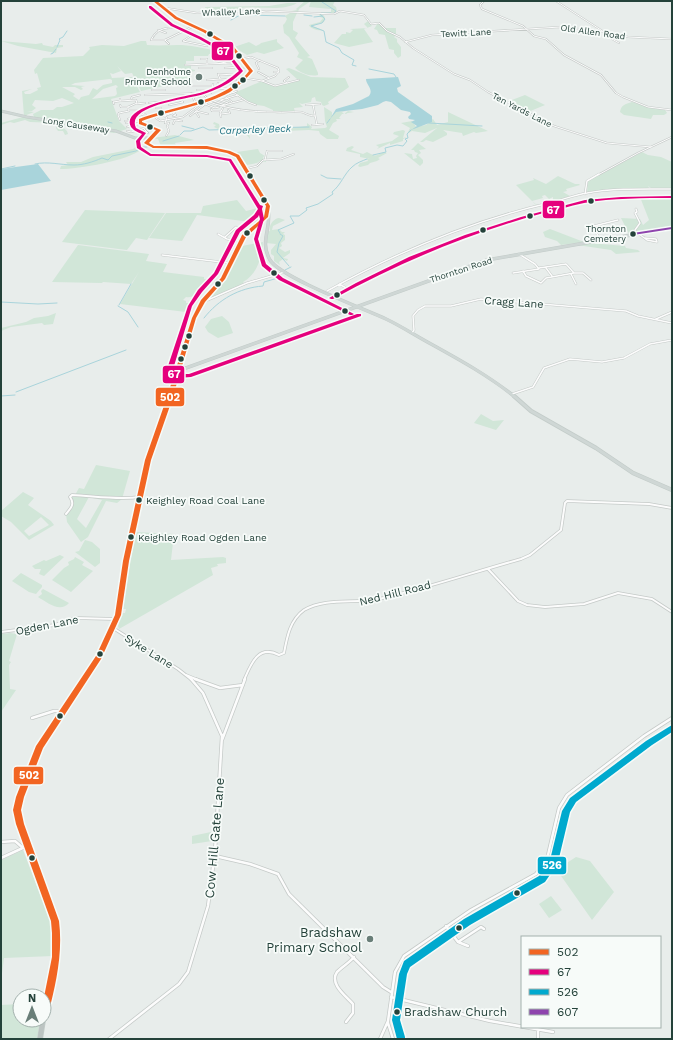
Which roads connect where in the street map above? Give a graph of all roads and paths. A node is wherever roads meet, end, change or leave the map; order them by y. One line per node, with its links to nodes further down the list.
1 (155, 1): 4 (highway)
2 (484, 1): 9 (street)
3 (556, 1): 11 (street)
4 (165, 8): 5 (highway); 17 (street, Whalley Lane)
5 (194, 26): 10 (street); 21 (highway)
6 (157, 28): 8 (street)
7 (175, 28): 8 (street)
8 (159, 30): 12 (street); 16 (street)
9 (527, 30): 11 (street, Old Allen Road); 17 (street, Tewitt Lane); 108 (street)
10 (183, 31): 13 (street); 16 (street)
11 (606, 32): 15 (street, Old Allen Road); 18 (street)
12 (166, 33)
13 (192, 35): 14 (street); 20 (street)
14 (203, 39)
15 (672, 39)
16 (165, 40): 19 (street)
17 (405, 42): 152 (street, Ten Yards Lane)
18 (619, 43)
19 (168, 44)
20 (208, 46)
21 (237, 53): 22 (street); 24 (highway)
22 (225, 54)
23 (200, 59): 27 (street)
24 (241, 59): 25 (street); 35 (highway)
25 (260, 60): 36 (street); 38 (street)
26 (216, 61): 28 (street)
27 (207, 64): 28 (street); 29 (street); 32 (street)
28 (227, 64): 30 (street)
29 (185, 65)
30 (240, 67): 34 (street); 35 (street)
31 (199, 68): 32 (street)
32 (207, 68): 33 (street)
33 (212, 68)
34 (225, 68)
35 (250, 68): 44 (highway)
36 (259, 69)
37 (274, 72): 38 (street)
38 (279, 72): 43 (street)
39 (259, 73): 43 (street)
40 (235, 75): 46 (street)
41 (250, 77): 44 (street)
42 (289, 77): 53 (street)
43 (269, 78): 50 (street)
44 (246, 79): 50 (street); 56 (highway)
45 (207, 80): 46 (street)
46 (220, 80): 49 (street)
47 (236, 80): 49 (street)
48 (299, 80): 53 (street)
49 (225, 81): 54 (street)
50 (262, 81): 53 (street)
51 (218, 83): 58 (street)
52 (223, 83): 59 (street)
53 (286, 83)
54 (227, 84): 56 (street); 60 (street)
55 (168, 86): 57 (street)
56 (238, 86): 65 (highway)
57 (213, 87): 58 (street); 64 (street); 71 (street)
58 (217, 88): 59 (street)
59 (222, 88): 60 (street)
60 (226, 88): 65 (street)
61 (152, 90): 62 (street)
62 (159, 90): 63 (street); 72 (street)
63 (165, 90)
64 (197, 90)
65 (231, 90): 67 (street); 76 (highway)
66 (237, 91): 67 (street)
67 (234, 92): 76 (street); 77 (street)
68 (191, 93): 69 (street); 75 (street); 86 (street)
69 (197, 93): 70 (street); 79 (street)
70 (202, 93): 71 (street); 85 (street)
71 (210, 93): 85 (street)
72 (158, 94): 74 (street); 75 (street)
73 (140, 95): 81 (street)
74 (145, 95)
75 (166, 95): 84 (street)
76 (223, 95): 80 (street); 85 (highway)
77 (238, 95): 80 (street); 83 (street)
78 (202, 96): 79 (street)
79 (199, 97): 85 (street)
80 (227, 98): 82 (street); 89 (street)
81 (130, 100): 90 (street); 91 (street)
82 (221, 100): 85 (street); 92 (street)
83 (244, 100): 89 (street); 97 (street)
84 (168, 101): 88 (street); 95 (street)
85 (208, 101): 96 (street); 100 (street); 104 (highway); 110 (street); 133 (street)
86 (195, 102)
87 (145, 103): 91 (street)
88 (149, 103)
89 (233, 103): 92 (street)
90 (114, 104)
91 (136, 104): 101 (street)
92 (229, 104): 96 (street)
93 (320, 104): 99 (street)
94 (120, 105): 101 (street)
95 (168, 105)
96 (225, 105): 100 (street)
97 (256, 105)
98 (306, 105): 99 (street)
99 (313, 105): 126 (street)
100 (219, 106): 103 (street)
101 (128, 107): 106 (street)
102 (156, 108): 104 (street)
103 (224, 108): 112 (street); 126 (street)
104 (161, 109): 113 (highway)
105 (116, 110): 115 (street)
106 (129, 110): 115 (street); 117 (street)
107 (228, 110): 119 (street)
108 (672, 110)
109 (1, 111): 151 (main road, Long Causeway)
110 (196, 111): 118 (street); 125 (street); 128 (street)
111 (212, 111): 112 (street)
112 (222, 111): 119 (street)
113 (159, 112): 121 (highway); 123 (street)
114 (176, 112): 116 (street)
115 (119, 113): 131 (street)
116 (173, 113): 123 (street); 124 (street)
117 (144, 114): 122 (street); 127 (street)
118 (208, 114)
119 (220, 114): 129 (street)
120 (130, 115): 127 (street)
121 (151, 115): 122 (highway); 133 (street)
122 (147, 116): 135 (highway)
123 (164, 116): 133 (street)
124 (173, 116)
125 (190, 116)
126 (315, 116): 143 (street)
127 (133, 117): 130 (street)
128 (199, 117)
129 (222, 117)
130 (128, 119)
131 (120, 120)
132 (125, 120): 135 (street)
133 (167, 120): 137 (street)
134 (182, 121): 138 (street)
135 (140, 122): 136 (street); 141 (street); 144 (highway); 145 (street)
136 (126, 123)
137 (169, 123): 138 (street); 149 (street)
138 (173, 124): 139 (street)
139 (176, 124)
140 (323, 124): 143 (street)
141 (130, 125)
142 (312, 125): 143 (street)
143 (317, 125)
144 (152, 126): 146 (street); 151 (highway)
145 (127, 127)
146 (144, 129): 147 (street); 148 (street)
147 (127, 131)
148 (148, 133)
149 (170, 135)
150 (672, 137): 153 (street)
151 (151, 138): 158 (highway)
152 (645, 147): 153 (street, Ten Yards Lane); 154 (street)
153 (651, 147): 154 (street)
154 (647, 149): 160 (street)
155 (282, 151): 157 (street)
156 (294, 154): 157 (street)
157 (265, 160): 158 (street)
158 (245, 169): 162 (highway)
159 (672, 189): 160 (street)
160 (586, 194): 186 (street)
161 (636, 209): 166 (street)
162 (268, 210): 173 (highway); 180 (main road)
163 (618, 220): 171 (street)
164 (238, 228): 169 (street)
165 (672, 228): 166 (main road, Thornton Road)
166 (637, 233): 170 (street); 171 (main road, Thornton Road)
167 (218, 234): 169 (street)
168 (236, 235): 172 (street)
169 (225, 237): 172 (street)
170 (645, 238): 170 (street)
171 (600, 240): 174 (main road, Thornton Road)
172 (235, 241): 173 (street)
173 (242, 241): 176 (highway)
174 (519, 254): 177 (street); 191 (main road, Thornton Road)
175 (162, 255): 176 (street)
176 (231, 264): 190 (highway)
177 (539, 268): 178 (street); 179 (street)
178 (546, 268): 182 (street); 184 (street)
179 (523, 271): 181 (street); 184 (street)
180 (285, 272): 189 (main road); 190 (street)
181 (513, 273)
182 (574, 273): 183 (street); 185 (street)
183 (571, 274): 184 (street); 187 (street)
184 (552, 276)
185 (591, 280)
186 (339, 284): 188 (street); 189 (street)
187 (576, 284)
188 (348, 289)
189 (327, 291): 191 (main road)
190 (202, 303): 197 (highway)
191 (356, 307): 195 (main road); 197 (main road, Thornton Road)
192 (672, 312): 193 (street)
193 (655, 320): 194 (street, Cragg Lane); 195 (street, Cragg Lane)
194 (672, 323)
195 (411, 334): 198 (main road)
196 (672, 340): 198 (street)
197 (179, 368): 200 (highway)
198 (512, 394): 199 (main road)
199 (672, 490)
200 (140, 497): 202 (street); 205 (highway)
201 (672, 508): 203 (street)
202 (66, 514)
203 (488, 569): 204 (street); 209 (street, Ned Hill Road)
204 (672, 612)
205 (117, 619): 206 (highway); 207 (street, Ogden Lane)
206 (113, 628): 208 (street, Syke Lane); 210 (highway)
207 (1, 632)
208 (185, 674): 209 (street, Syke Lane); 213 (street, Syke Lane)
209 (243, 685): 213 (street, Ned Hill Road)
210 (62, 711): 211 (street); 215 (highway)
211 (32, 718)
212 (672, 718): 218 (street)
213 (222, 740): 216 (street, Cow Hill Gate Lane)
214 (1, 842): 215 (street)
215 (25, 847): 217 (street); 223 (highway)
216 (215, 856): 222 (street); 236 (street, Cow Hill Gate Lane)
217 (1, 858)
218 (446, 926): 220 (street); 224 (street)
219 (484, 929): 220 (street)
220 (458, 942): 221 (street)
221 (468, 946)
222 (354, 958): 224 (street); 226 (street)
223 (51, 988)
224 (391, 992): 225 (street)
225 (391, 997): 227 (street); 228 (street)
226 (346, 1022)
227 (388, 1022): 232 (street); 233 (street)
228 (521, 1026)
229 (42, 1028): 235 (highway)
230 (529, 1028): 231 (street)
231 (538, 1030): 234 (street); 239 (street)
232 (384, 1031): 233 (street); 237 (street)
233 (391, 1032): 238 (street)
234 (553, 1032)
235 (40, 1039)
236 (109, 1039)
237 (380, 1039)
238 (393, 1039)
239 (538, 1039)

